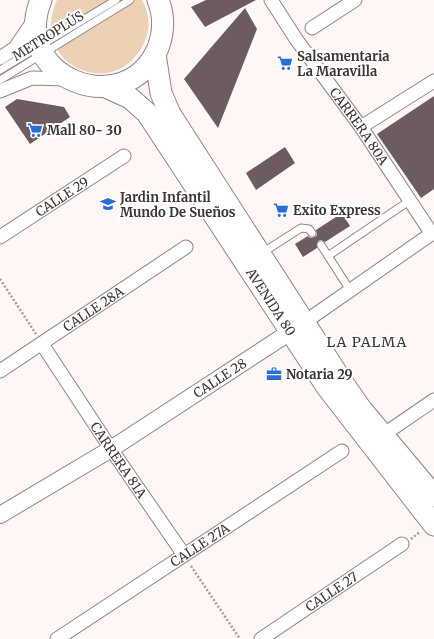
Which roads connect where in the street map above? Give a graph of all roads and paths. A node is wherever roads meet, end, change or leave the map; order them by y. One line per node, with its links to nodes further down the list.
1 (116, 0): 8 (lane, METROPLÚS)
2 (130, 0): 8 (lane, METROPLÚS)
3 (158, 0): 9 (main road)
4 (271, 0): 17 (street, CARRERA 80A)
5 (355, 0): 7 (street)
6 (38, 9): 8 (main road); 10 (street)
7 (312, 28)
8 (41, 50): 11 (lane, METROPLÚS); 12 (main road); 13 (lane, METROPLÚS)
9 (155, 54): 15 (main road); 25 (main road, AVENIDA 80)
10 (0, 58)
11 (0, 70)
12 (68, 79): 15 (main road); 16 (street)
13 (0, 80)
14 (434, 80): 17 (street)
15 (106, 87): 29 (main road, AVENIDA 80)
16 (0, 91)
17 (361, 127): 19 (street, CARRERA 80A)
18 (124, 156): 22 (street, CALLE 29)
19 (409, 201): 21 (street, CARRERA 80A); 26 (lane)
20 (312, 233): 25 (lane)
21 (433, 233): 28 (street, CALLE 28)
22 (0, 237)
23 (321, 245): 26 (lane)
24 (186, 247): 30 (street, CALLE 28A)
25 (260, 254): 29 (main road, AVENIDA 80)
26 (328, 256): 28 (lane)
27 (0, 279): 30 (path)
28 (350, 290): 29 (street, CALLE 28)
29 (297, 328): 33 (main road, AVENIDA 80); 34 (street, CALLE 28); 38 (main road, AVENIDA 80)
30 (42, 344): 31 (street, CALLE 28A); 34 (street, CARRERA 81A)
31 (0, 371)
32 (434, 400): 33 (street)
33 (383, 435): 36 (main road, AVENIDA 80)
34 (111, 449): 37 (street, CALLE 28); 40 (street, CARRERA 81A)
35 (342, 451): 40 (street, CALLE 27A)
36 (434, 496)
37 (0, 515)
38 (434, 525)
39 (402, 544): 43 (street, CALLE 27)
40 (184, 555): 41 (street, CALLE 27A); 42 (path)
41 (57, 639)
42 (240, 639)
43 (262, 639)

